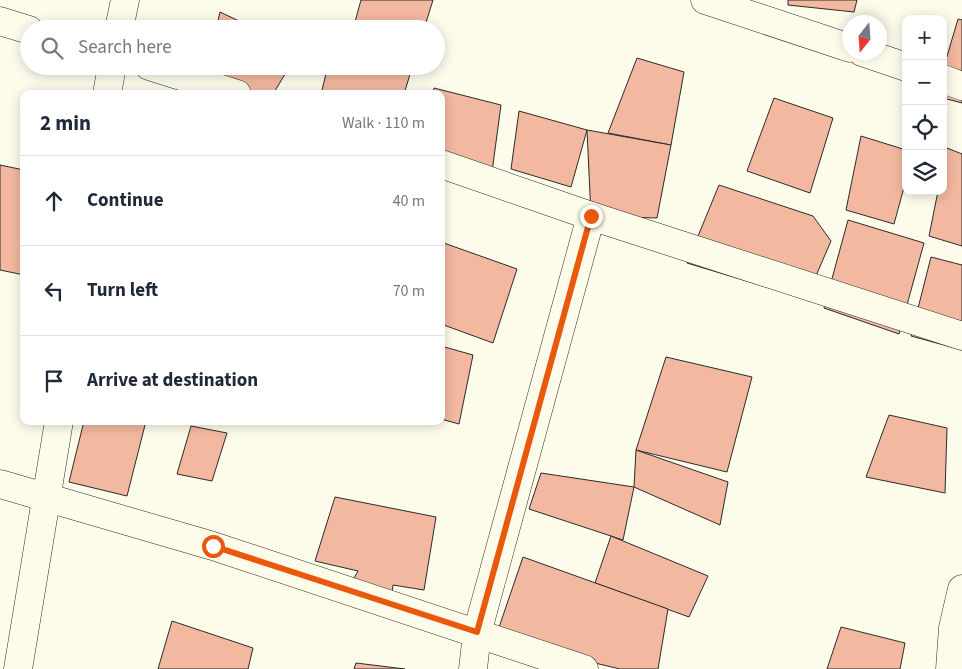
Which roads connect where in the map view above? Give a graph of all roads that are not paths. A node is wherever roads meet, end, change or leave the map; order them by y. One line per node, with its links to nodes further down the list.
1 (124, 0): 3 (street)
2 (704, 0): 6 (street)
3 (121, 20)
4 (0, 21): 5 (street)
5 (20, 27)
6 (842, 45)
7 (885, 60): 8 (street)
8 (902, 66)
9 (110, 75): 13 (street)
10 (177, 75): 14 (street)
11 (947, 80): 12 (street)
12 (962, 86)
13 (108, 90)
14 (224, 90)
15 (445, 165): 16 (street)
16 (591, 216): 17 (street); 22 (street)
17 (962, 336)
18 (57, 425): 20 (street)
19 (0, 484): 20 (street)
20 (47, 497): 22 (street); 23 (street)
21 (962, 589): 26 (street)
22 (477, 632): 24 (street); 25 (street)
23 (18, 669)
24 (473, 669)
25 (584, 669)
26 (950, 669)

